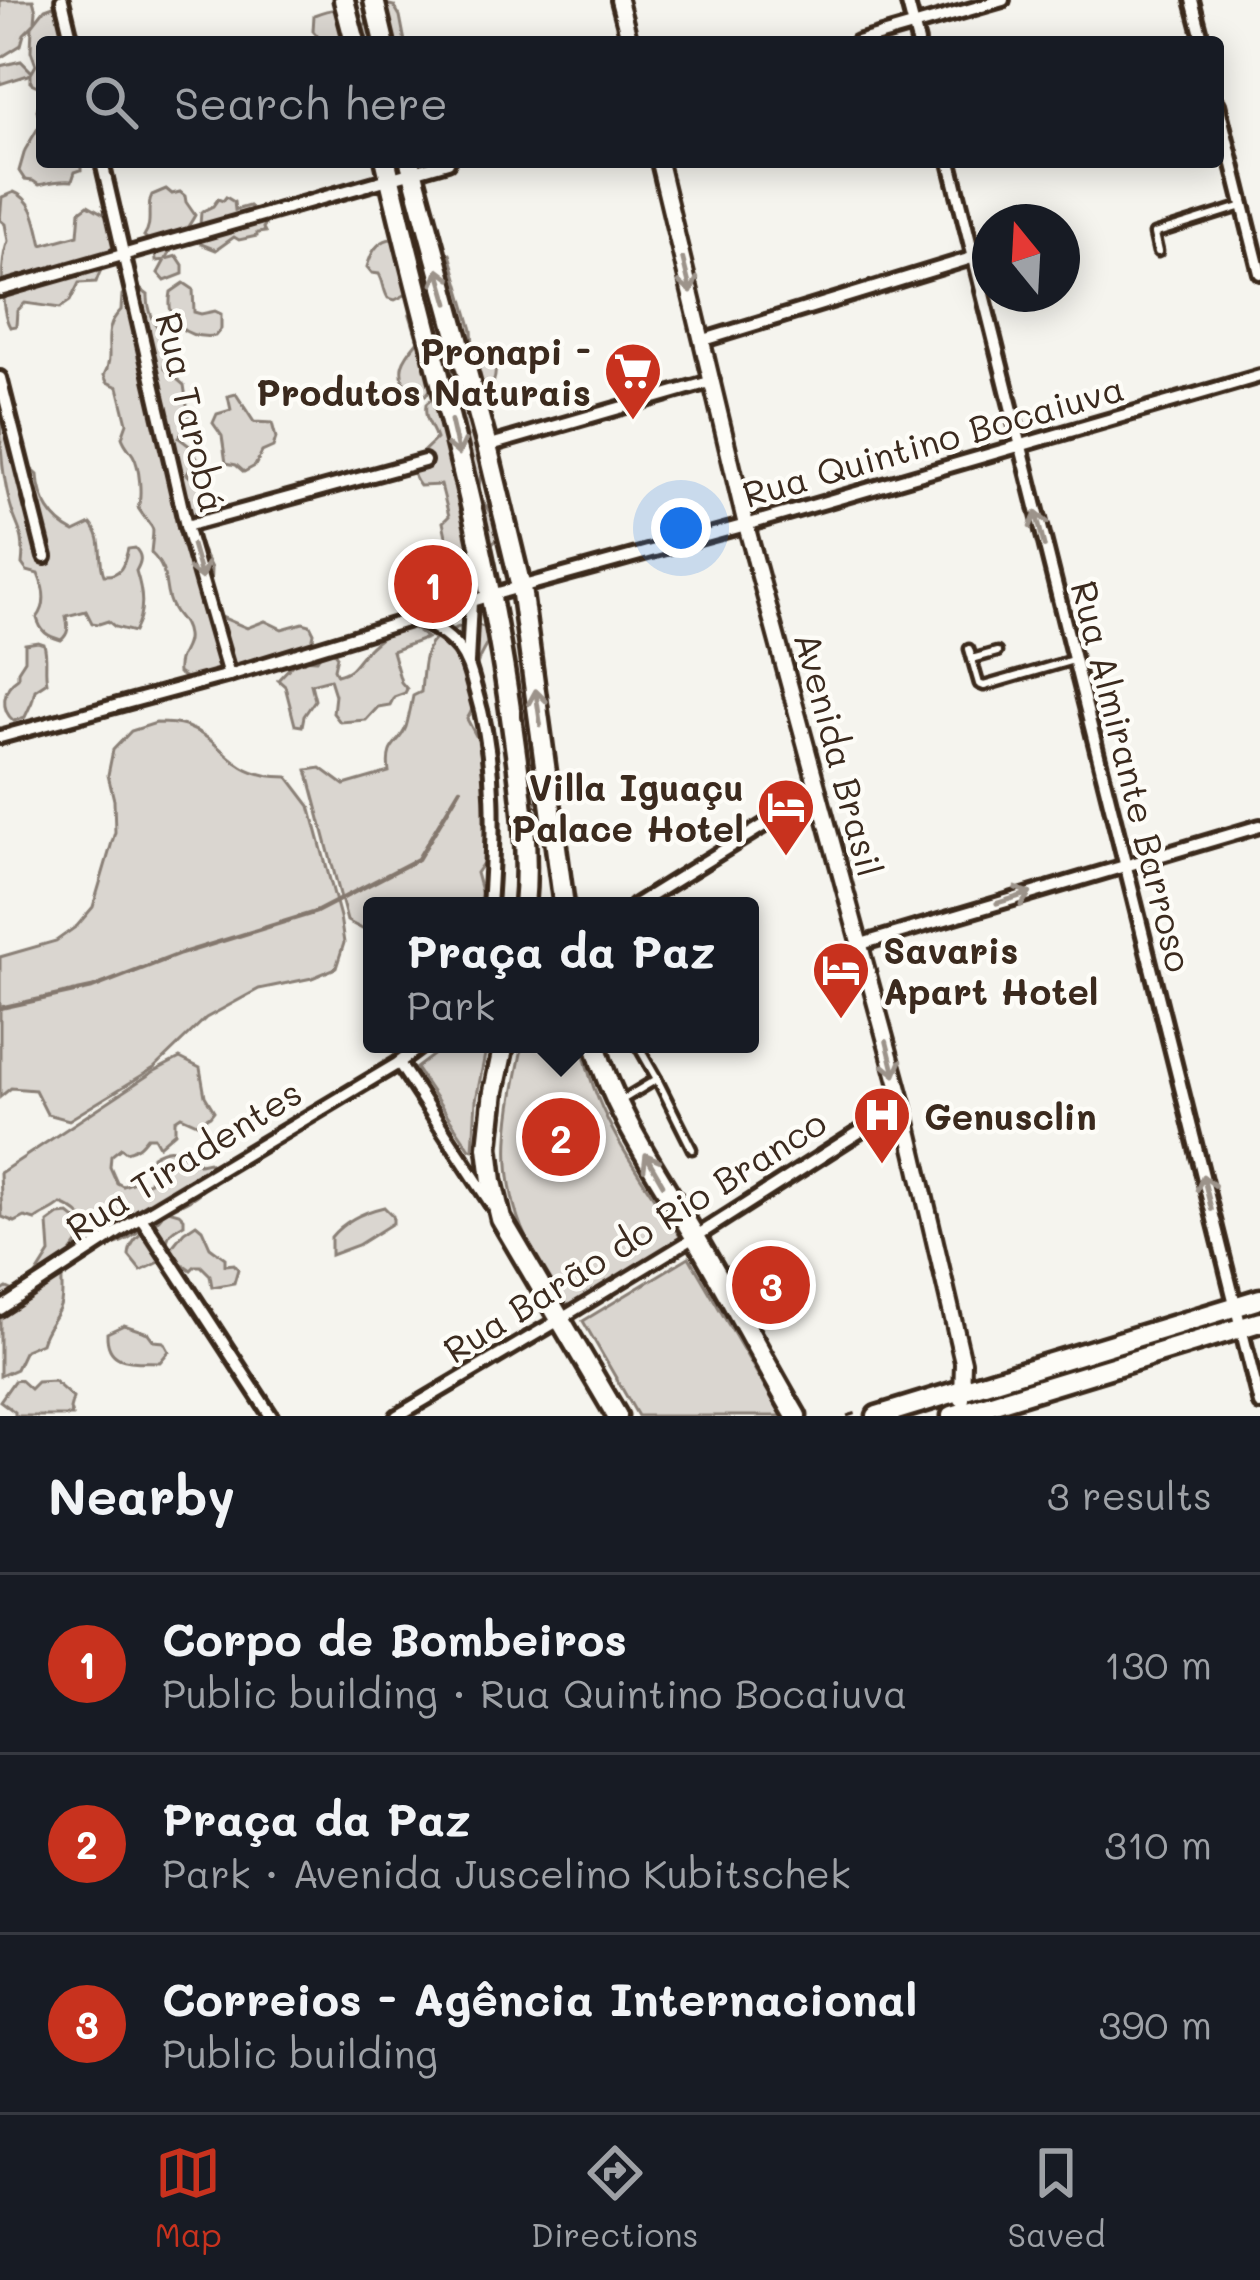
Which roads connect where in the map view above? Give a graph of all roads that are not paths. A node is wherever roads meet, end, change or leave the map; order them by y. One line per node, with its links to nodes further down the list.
1 (62, 0): 9 (street)
2 (344, 0): 10 (main road)
3 (374, 0): 11 (main road)
4 (620, 0): 12 (street)
5 (907, 0): 8 (street)
6 (1003, 0): 8 (street)
7 (1192, 0): 15 (street)
8 (914, 26): 13 (street); 14 (street)
9 (71, 36)
10 (353, 36)
11 (383, 36)
12 (629, 36)
13 (878, 36)
14 (916, 36)
15 (1201, 36)
16 (1224, 128): 22 (street)
17 (103, 168): 25 (street, Rua Tarobá)
18 (411, 168): 34 (main road, one-way to 18)
19 (661, 168): 30 (street, Avenida Brasil, one-way to 30)
20 (952, 168): 23 (street, Rua Almirante Barroso)
21 (388, 171): 25 (street); 41 (main road, one-way to 41)
22 (1244, 206): 24 (lane); 27 (street)
23 (972, 246)
24 (1158, 252)
25 (124, 254): 28 (street); 38 (street, Rua Tarobá)
26 (972, 258): 30 (street)
27 (1260, 273)
28 (0, 290)
29 (988, 312): 35 (street, Rua Almirante Barroso)
30 (704, 340): 33 (street, Avenida Brasil)
31 (1260, 376): 35 (street, Rua Quintino Bocaiuva)
32 (0, 378): 39 (street)
33 (713, 381): 34 (street); 37 (street, Avenida Brasil)
34 (487, 446): 40 (main road)
35 (1019, 446): 37 (street, Rua Quintino Bocaiuva); 46 (street, Rua Almirante Barroso, one-way to 35)
36 (424, 461): 38 (street)
37 (746, 525): 40 (street, Rua Quintino Bocaiuva); 50 (street, Avenida Brasil)
38 (187, 526): 48 (street, Rua Tarobá, one-way to 48)
39 (45, 557)
40 (521, 587): 41 (street, Rua Quintino Bocaiuva); 55 (main road, one-way to 40)
41 (481, 598): 42 (street, Rua Quintino Bocaiuva); 47 (street); 54 (main road)
42 (414, 618): 47 (street); 48 (street, Rua Quintino Bocaiuva)
43 (969, 650): 45 (lane)
44 (997, 652): 45 (lane)
45 (972, 659): 46 (lane)
46 (1073, 660): 52 (street, Rua Almirante Barroso)
47 (468, 664): 53 (street)
48 (229, 675): 49 (street, Rua Quintino Bocaiuva)
49 (0, 737)
50 (819, 790): 56 (street); 57 (street, Avenida Brasil)
51 (1260, 826): 52 (street)
52 (1124, 865): 57 (street, one-way to 52); 73 (street, Rua Almirante Barroso, one-way to 52)
53 (489, 897)
54 (525, 897)
55 (563, 897)
56 (648, 897)
57 (861, 944): 65 (street, Avenida Brasil, one-way to 65)
58 (412, 1053): 62 (street, Rua Tiradentes)
59 (502, 1053): 68 (main road)
60 (599, 1053): 64 (main road)
61 (642, 1053): 63 (lane)
62 (399, 1063): 67 (street, Rua Tiradentes); 68 (street)
63 (657, 1079): 64 (lane); 66 (lane)
64 (619, 1102): 69 (main road, one-way to 64)
65 (902, 1104): 69 (street, Rua Barão do Rio Branco); 76 (street, Avenida Brasil)
66 (692, 1149)
67 (141, 1217): 72 (street, Rua Tiradentes); 80 (street)
68 (501, 1220): 74 (main road)
69 (695, 1237): 74 (street, Rua Barão do Rio Branco); 83 (main road)
70 (0, 1292): 72 (street)
71 (1260, 1298): 73 (main road)
72 (3, 1306)
73 (1235, 1306): 75 (street, Rua Almirante Barroso); 76 (main road)
74 (561, 1319): 81 (street, Rua Barão do Rio Branco); 82 (main road)
75 (1251, 1325): 77 (street, Rua Almirante Barroso); 78 (main road)
76 (970, 1387): 78 (street, Avenida Brasil); 79 (street, Avenida Brasil); 84 (main road)
77 (1260, 1403)
78 (989, 1411): 79 (main road)
79 (960, 1415)
80 (271, 1416)
81 (397, 1416)
82 (617, 1416)
83 (796, 1416)
84 (877, 1416)

